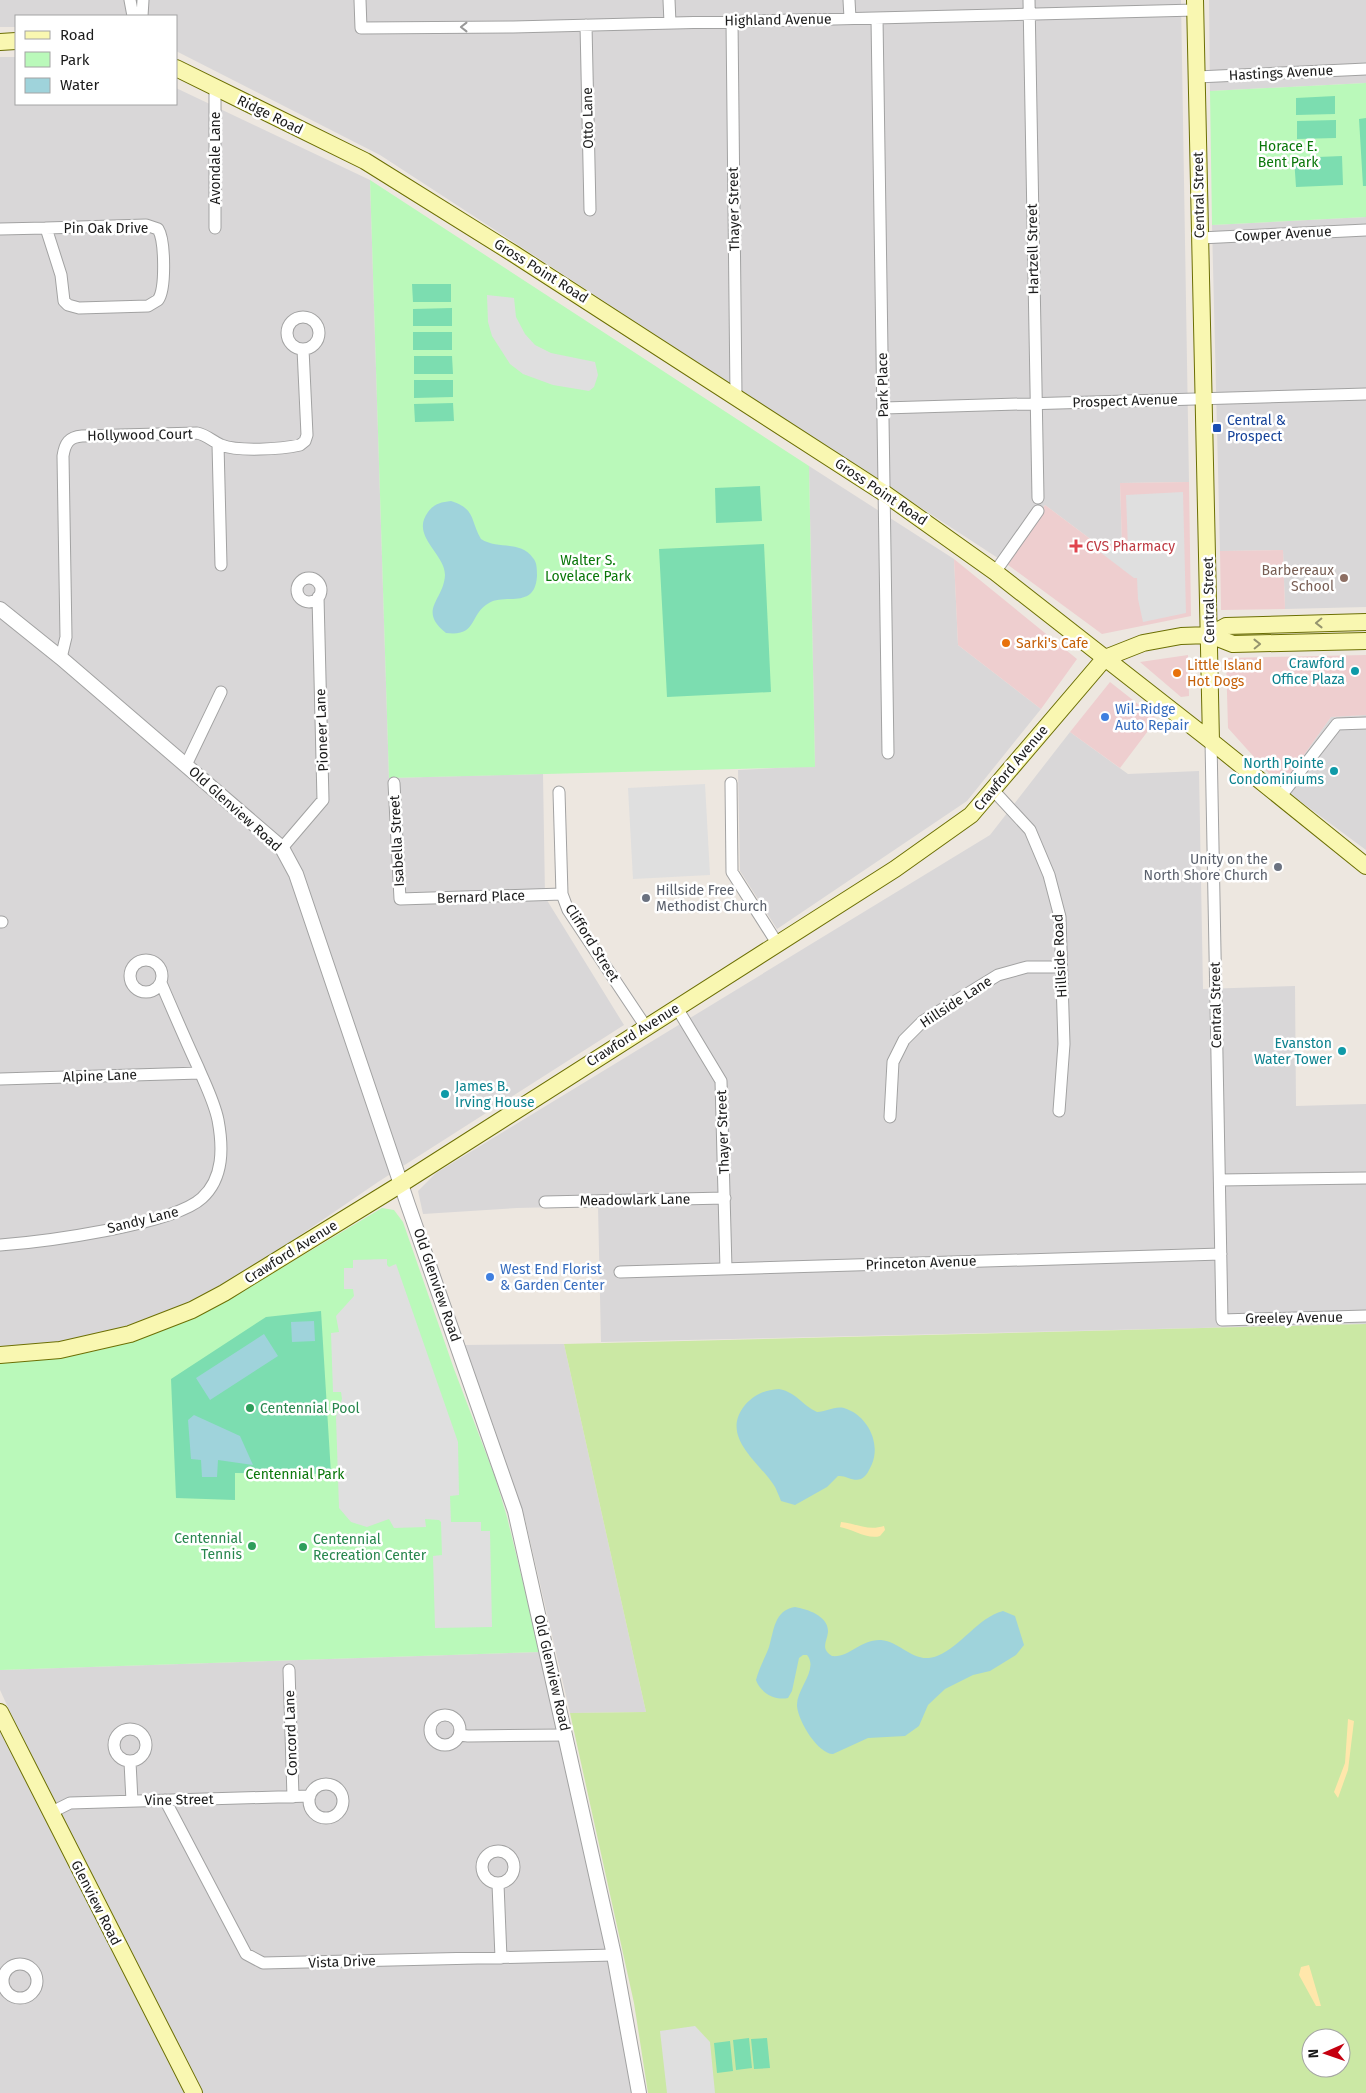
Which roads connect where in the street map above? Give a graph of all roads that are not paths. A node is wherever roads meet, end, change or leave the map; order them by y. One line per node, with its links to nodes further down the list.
1 (130, 0): 9 (street)
2 (143, 0): 10 (street)
3 (360, 0): 15 (street, Highland Avenue, one-way to 3)
4 (669, 0): 14 (street)
5 (849, 0): 11 (street)
6 (1029, 0): 8 (street, Hartzell Street)
7 (1196, 5): 8 (street, Highland Avenue); 20 (main road, Central Street)
8 (1030, 14): 12 (street, Highland Avenue); 33 (street, Hartzell Street)
9 (133, 15)
10 (142, 15)
11 (850, 18): 12 (street, Highland Avenue); 13 (street, Highland Avenue)
12 (877, 18): 34 (street, Park Place)
13 (732, 21): 14 (street, Highland Avenue); 31 (street, Thayer Street)
14 (670, 23): 15 (street, Highland Avenue)
15 (586, 25): 23 (street, Otto Lane)
16 (15, 41): 17 (main road)
17 (0, 42)
18 (178, 69): 21 (main road, Ridge Road)
19 (1366, 69): 20 (street, Hastings Avenue)
20 (1197, 77): 28 (main road, Central Street)
21 (215, 88): 22 (main road, Ridge Road); 25 (street, Avondale Lane)
22 (365, 161): 31 (main road, Gross Point Road)
23 (590, 210)
24 (46, 228): 24 (street, Pin Oak Drive); 26 (street, Pin Oak Drive)
25 (215, 228)
26 (0, 229)
27 (1366, 230): 28 (street, Cowper Avenue)
28 (1200, 238): 32 (main road, Central Street)
29 (304, 349): 35 (street, Hollywood Court)
30 (1366, 394): 32 (street, Prospect Avenue)
31 (736, 396): 36 (main road, Gross Point Road)
32 (1203, 399): 33 (street, Prospect Avenue); 44 (main road, Central Street)
33 (1036, 404): 34 (street, Prospect Avenue); 37 (street, Hartzell Street)
34 (884, 408): 36 (street, Park Place)
35 (218, 444): 39 (street); 46 (street, Hollywood Court)
36 (884, 493): 40 (main road, Gross Point Road); 51 (street, Park Place)
37 (1038, 498)
38 (1038, 511): 40 (street)
39 (221, 565)
40 (995, 572): 47 (main road, Gross Point Road)
41 (318, 597): 58 (street, Pioneer Lane)
42 (0, 608): 46 (street, Old Glenview Road)
43 (1366, 622): 44 (main road, Crawford Avenue, one-way to 44)
44 (1210, 635): 45 (main road, Crawford Avenue, one-way to 45); 47 (main road, Crawford Avenue); 50 (main road, Central Street)
45 (1366, 641)
46 (62, 658): 52 (street, Old Glenview Road)
47 (1105, 658): 50 (main road, Gross Point Road); 55 (main road, Crawford Avenue)
48 (222, 692): 52 (street)
49 (1366, 723): 57 (street)
50 (1211, 741): 57 (main road, Gross Point Road); 72 (street, Central Street)
51 (888, 753)
52 (186, 765): 58 (street, Old Glenview Road)
53 (394, 783): 61 (street, Isabella Street)
54 (731, 783): 62 (street)
55 (993, 790): 62 (main road, Crawford Avenue); 63 (street, Hillside Road)
56 (559, 792): 60 (street, Clifford Street)
57 (1280, 797): 59 (main road, Gross Point Road)
58 (282, 848): 73 (street, Old Glenview Road)
59 (1366, 866)
60 (562, 894): 61 (street, Bernard Place); 66 (street, Clifford Street)
61 (400, 899)
62 (778, 943): 65 (main road, Crawford Avenue)
63 (1060, 967): 69 (street, Hillside Road); 70 (street, Hillside Lane)
64 (161, 983): 67 (street, Sandy Lane)
65 (677, 1008): 66 (main road, Crawford Avenue); 74 (street, Thayer Street)
66 (646, 1027): 73 (main road, Crawford Avenue)
67 (200, 1073): 68 (street, Alpine Lane); 76 (street, Sandy Lane)
68 (0, 1079)
69 (1059, 1111)
70 (890, 1117)
71 (1366, 1178): 72 (street)
72 (1220, 1180): 77 (street, Central Street)
73 (401, 1184): 82 (main road, Crawford Avenue); 86 (street, Old Glenview Road)
74 (725, 1198): 75 (street, Meadowlark Lane); 78 (street, Thayer Street)
75 (545, 1202)
76 (0, 1245)
77 (1221, 1254): 78 (street, Princeton Avenue); 81 (street, Central Street)
78 (726, 1269): 79 (street, Princeton Avenue)
79 (620, 1272)
80 (1366, 1316): 81 (street, Greeley Avenue)
81 (1222, 1320)
82 (0, 1355)
83 (289, 1670): 89 (street, Concord Lane)
84 (0, 1712): 92 (main road, Glenview Road)
85 (459, 1734): 86 (street)
86 (566, 1735): 94 (street, Old Glenview Road)
87 (130, 1762): 91 (street)
88 (310, 1796): 89 (street, Vine Street)
89 (293, 1797): 90 (street, Vine Street)
90 (165, 1800): 91 (street, Vine Street); 95 (street, Vista Drive)
91 (132, 1801): 92 (street, Vine Street)
92 (50, 1813): 96 (main road, Glenview Road)
93 (498, 1884): 95 (street)
94 (614, 1955): 95 (street, Vista Drive); 97 (street, Old Glenview Road)
95 (501, 1958)
96 (194, 2093)
97 (639, 2093)

